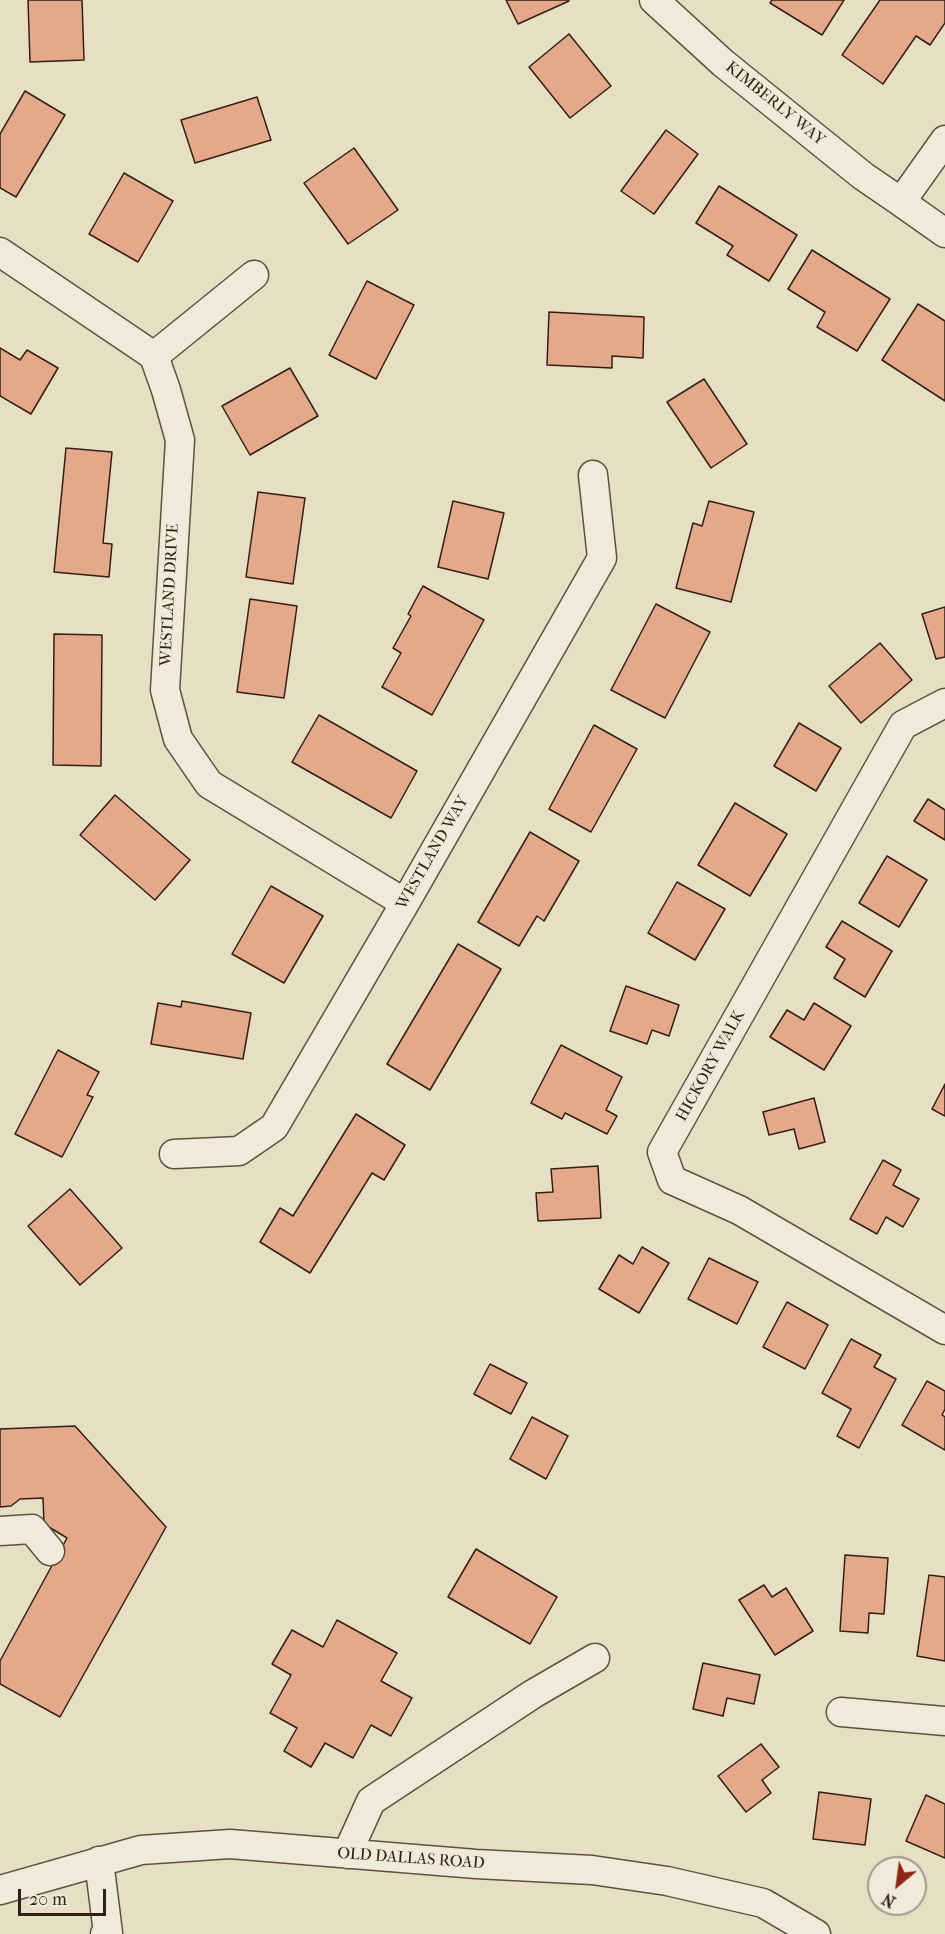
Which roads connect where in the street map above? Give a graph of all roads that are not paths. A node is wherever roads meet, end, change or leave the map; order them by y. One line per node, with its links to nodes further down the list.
1 (654, 0): 3 (street, KIMBERLY WAY)
2 (945, 140): 3 (street)
3 (901, 202): 4 (street, KIMBERLY WAY)
4 (945, 233)
5 (0, 252): 7 (street)
6 (254, 275): 7 (street)
7 (154, 356): 10 (street, WESTLAND DRIVE)
8 (593, 475): 10 (street, WESTLAND WAY)
9 (945, 703): 12 (street, HICKORY WALK)
10 (405, 903): 11 (street, WESTLAND WAY)
11 (174, 1154)
12 (942, 1321)
13 (0, 1531): 14 (street)
14 (50, 1551)
15 (595, 1658): 18 (street)
16 (841, 1712): 17 (street)
17 (945, 1721)
18 (347, 1854): 19 (street, OLD DALLAS ROAD); 22 (street, OLD DALLAS ROAD)
19 (99, 1861): 20 (street, OLD DALLAS ROAD); 21 (street)
20 (0, 1890)
21 (112, 1934)
22 (816, 1934)

